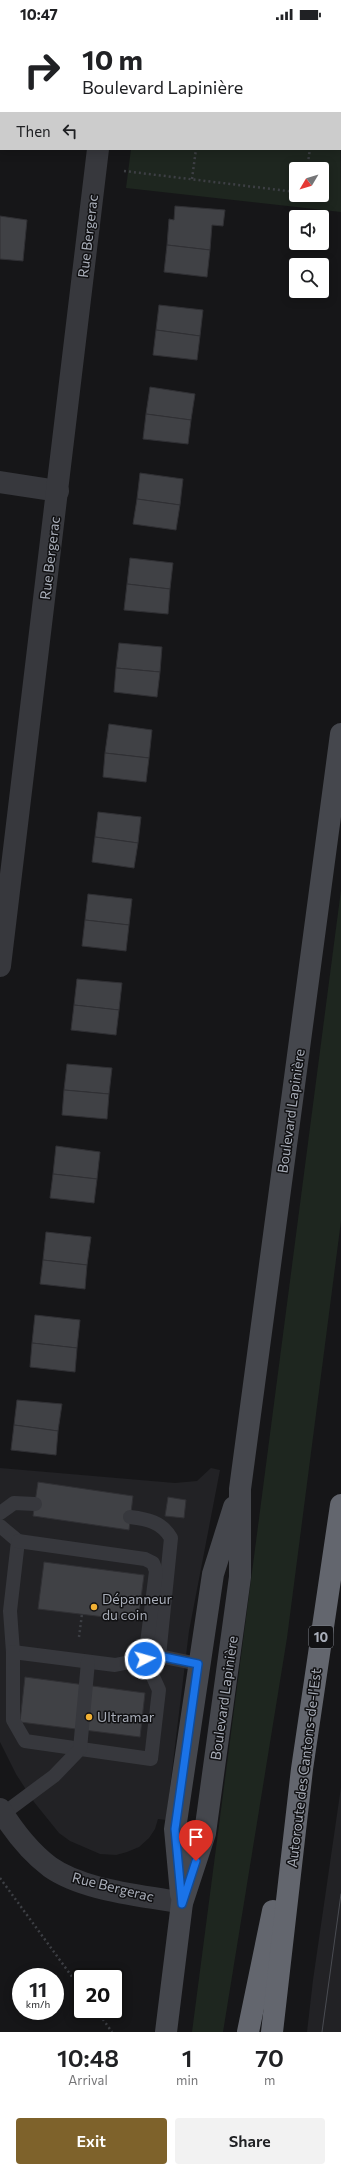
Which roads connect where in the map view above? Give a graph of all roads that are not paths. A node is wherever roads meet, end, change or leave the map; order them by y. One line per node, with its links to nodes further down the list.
1 (98, 150): 3 (street, Rue Bergerac)
2 (0, 482): 3 (street)
3 (58, 491): 5 (street, Rue Bergerac)
4 (341, 734): 7 (main road, Boulevard Lapinière)
5 (8, 837): 6 (street, Rue Bergerac)
6 (0, 966)
7 (240, 1489): 18 (main road, Boulevard Lapinière); 22 (main road, Boulevard Lapinière)
8 (35, 1504): 10 (lane)
9 (341, 1505): 20 (highway, Autoroute des Cantons-de-l'Est / 10)
10 (0, 1514)
11 (130, 1517): 15 (lane)
12 (0, 1526): 13 (lane)
13 (18, 1541): 14 (lane); 16 (lane)
14 (13, 1652): 17 (lane); 19 (lane)
15 (159, 1656): 16 (lane); 18 (lane)
16 (145, 1659): 17 (lane); 19 (lane)
17 (88, 1662): 19 (lane)
18 (198, 1664): 22 (main road, Boulevard Lapinière)
19 (80, 1749): 21 (lane)
20 (302, 1769): 24 (highway); 25 (highway, Autoroute des Cantons-de-l'Est / 10)
21 (2, 1811): 22 (street, Rue Bergerac)
22 (182, 1904): 23 (main road, Boulevard Lapinière)
23 (166, 2032)
24 (248, 2032)
25 (272, 2032)

